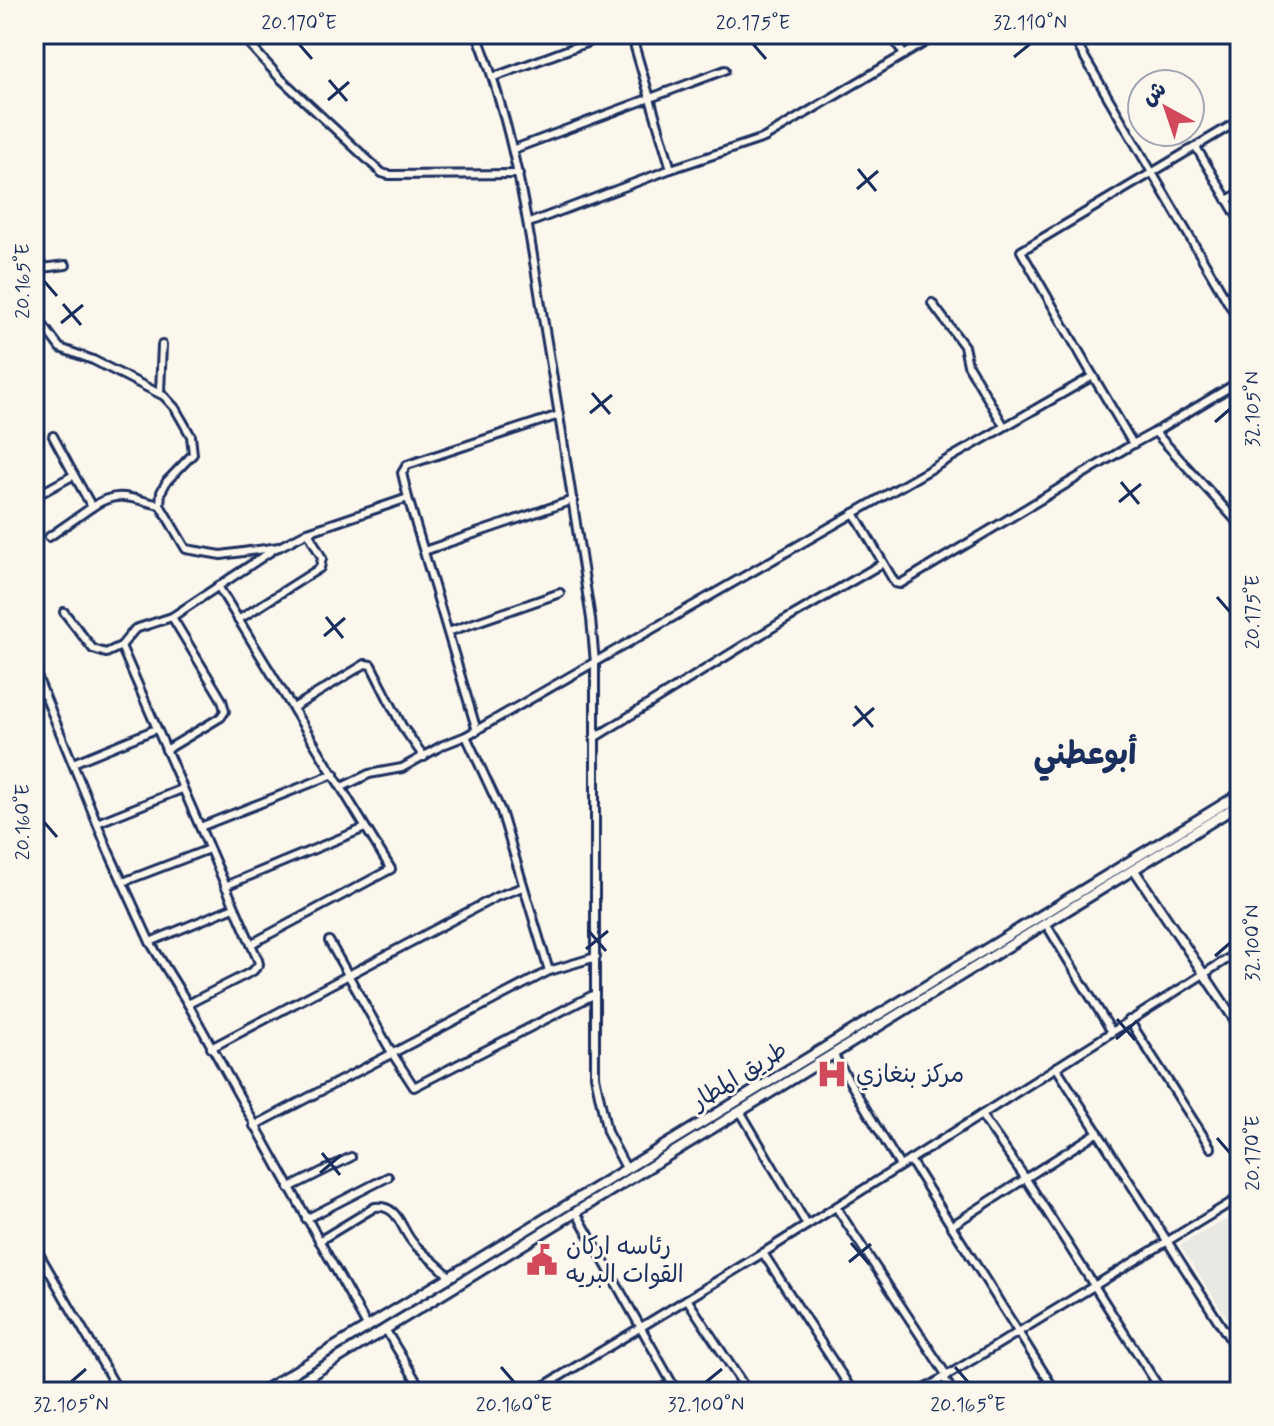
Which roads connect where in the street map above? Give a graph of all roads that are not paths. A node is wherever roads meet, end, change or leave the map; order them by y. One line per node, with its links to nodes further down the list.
1 (240, 34): 18 (street)
2 (477, 34): 10 (street)
3 (610, 34): 10 (street)
4 (631, 34): 11 (street)
5 (891, 34): 8 (street)
6 (939, 34): 8 (street)
7 (1071, 34): 19 (street)
8 (904, 55): 17 (street)
9 (725, 70): 11 (street)
10 (494, 77): 16 (street)
11 (650, 99): 16 (street); 17 (street)
12 (1240, 120): 13 (street)
13 (1206, 141)
14 (1194, 148): 19 (street)
15 (1197, 148): 21 (street)
16 (514, 149): 18 (street)
17 (671, 169): 23 (street)
18 (519, 174): 23 (street)
19 (1151, 175): 28 (street); 30 (street)
20 (1240, 193): 21 (street)
21 (1227, 200): 22 (street)
22 (1240, 221)
23 (529, 223): 33 (street)
24 (66, 265): 25 (street)
25 (34, 269)
26 (932, 303): 34 (street)
27 (34, 313): 32 (street)
28 (1240, 323)
29 (162, 345): 32 (street)
30 (1093, 376): 34 (street); 37 (street)
31 (1240, 381): 35 (street)
32 (160, 392): 42 (street)
33 (559, 415): 40 (street); 41 (street)
34 (1004, 426): 44 (street)
35 (1155, 432): 37 (street); 45 (street)
36 (53, 436): 38 (street)
37 (1133, 444): 50 (street)
38 (74, 475): 39 (street); 43 (street)
39 (34, 497)
40 (408, 498): 46 (street); 49 (street)
41 (573, 500): 49 (street); 58 (street)
42 (160, 505): 43 (street); 48 (street)
43 (92, 507): 47 (street)
44 (854, 513): 50 (street); 58 (street)
45 (1240, 525)
46 (308, 532): 48 (street); 55 (street)
47 (49, 537)
48 (279, 547): 51 (street)
49 (424, 551): 56 (street)
50 (883, 563): 64 (street)
51 (218, 586): 54 (street); 55 (street)
52 (560, 593): 56 (street)
53 (64, 612): 57 (street)
54 (172, 617): 57 (street); 65 (street)
55 (238, 620): 60 (street)
56 (448, 632): 62 (street)
57 (121, 646): 61 (street)
58 (595, 663): 62 (street); 64 (street)
59 (34, 669): 67 (street)
60 (293, 708): 66 (street); 68 (street)
61 (156, 729): 65 (street); 67 (street)
62 (477, 731): 63 (street)
63 (466, 736): 66 (street); 80 (street)
64 (594, 738): 87 (street)
65 (166, 750): 70 (street)
66 (424, 757): 69 (street)
67 (73, 763): 73 (street)
68 (334, 774): 69 (street); 74 (street)
69 (342, 787): 75 (street)
70 (182, 789): 73 (street); 74 (street)
71 (1240, 794): 108 (highway, طريق المطار)
72 (1240, 804): 77 (highway, طريق المطار)
73 (97, 823): 78 (street)
74 (200, 827): 76 (street)
75 (365, 828): 79 (street); 85 (street)
76 (209, 849): 78 (street); 79 (street)
77 (1135, 871): 82 (highway, طريق المطار); 89 (main road)
78 (123, 882): 84 (street)
79 (225, 886): 81 (street)
80 (523, 887): 88 (street); 90 (street)
81 (234, 907): 84 (street); 85 (street)
82 (1046, 924): 95 (street); 98 (highway, طريق المطار)
83 (329, 941): 90 (street)
84 (150, 942): 92 (street)
85 (251, 944): 92 (street)
86 (1240, 951): 89 (street)
87 (596, 957): 88 (street); 91 (street)
88 (549, 971): 97 (street)
89 (1203, 974): 93 (street); 94 (main road)
90 (348, 975): 96 (street); 97 (street)
91 (595, 994): 97 (street); 108 (street)
92 (188, 1004): 96 (street)
93 (1129, 1020): 95 (street); 104 (street)
94 (1240, 1028)
95 (1112, 1032): 99 (street)
96 (211, 1048): 102 (street)
97 (392, 1053): 102 (street)
98 (833, 1054): 100 (highway, طريق المطار); 107 (street)
99 (1056, 1067): 101 (street); 103 (street)
100 (740, 1111): 114 (highway, طريق المطار); 116 (street)
101 (981, 1115): 106 (street); 110 (street)
102 (254, 1126): 111 (street)
103 (1098, 1132): 110 (street); 119 (street)
104 (1211, 1148)
105 (351, 1157): 111 (street)
106 (910, 1160): 107 (street); 117 (street)
107 (900, 1166): 113 (street)
108 (626, 1168): 122 (highway, طريق المطار)
109 (388, 1177): 115 (street)
110 (1026, 1179): 117 (street); 123 (street)
111 (289, 1188): 115 (street)
112 (1240, 1197): 119 (street)
113 (836, 1207): 116 (street); 130 (street)
114 (576, 1212): 126 (street); 127 (highway, طريق المطار)
115 (306, 1219): 118 (street)
116 (807, 1225): 121 (street)
117 (951, 1226): 128 (street)
118 (319, 1241): 122 (street); 125 (street)
119 (1168, 1241): 123 (street); 129 (street)
120 (34, 1245): 132 (street)
121 (763, 1253): 124 (street); 140 (street)
122 (450, 1277): 125 (highway, طريق المطار)
123 (1094, 1287): 128 (street); 144 (street)
124 (687, 1299): 126 (street); 139 (street)
125 (367, 1326): 133 (highway, طريق المطار)
126 (640, 1328): 131 (street); 136 (street)
127 (385, 1329): 134 (highway, طريق المطار); 135 (street)
128 (1018, 1332): 130 (street); 143 (street)
129 (1240, 1355)
130 (945, 1377): 141 (street); 142 (street)
131 (671, 1383): 137 (street); 138 (street)
132 (119, 1392)
133 (261, 1392)
134 (283, 1392)
135 (423, 1392)
136 (534, 1392)
137 (655, 1392)
138 (677, 1392)
139 (748, 1392)
140 (853, 1392)
141 (920, 1392)
142 (953, 1392)
143 (1056, 1392)
144 (1162, 1392)

